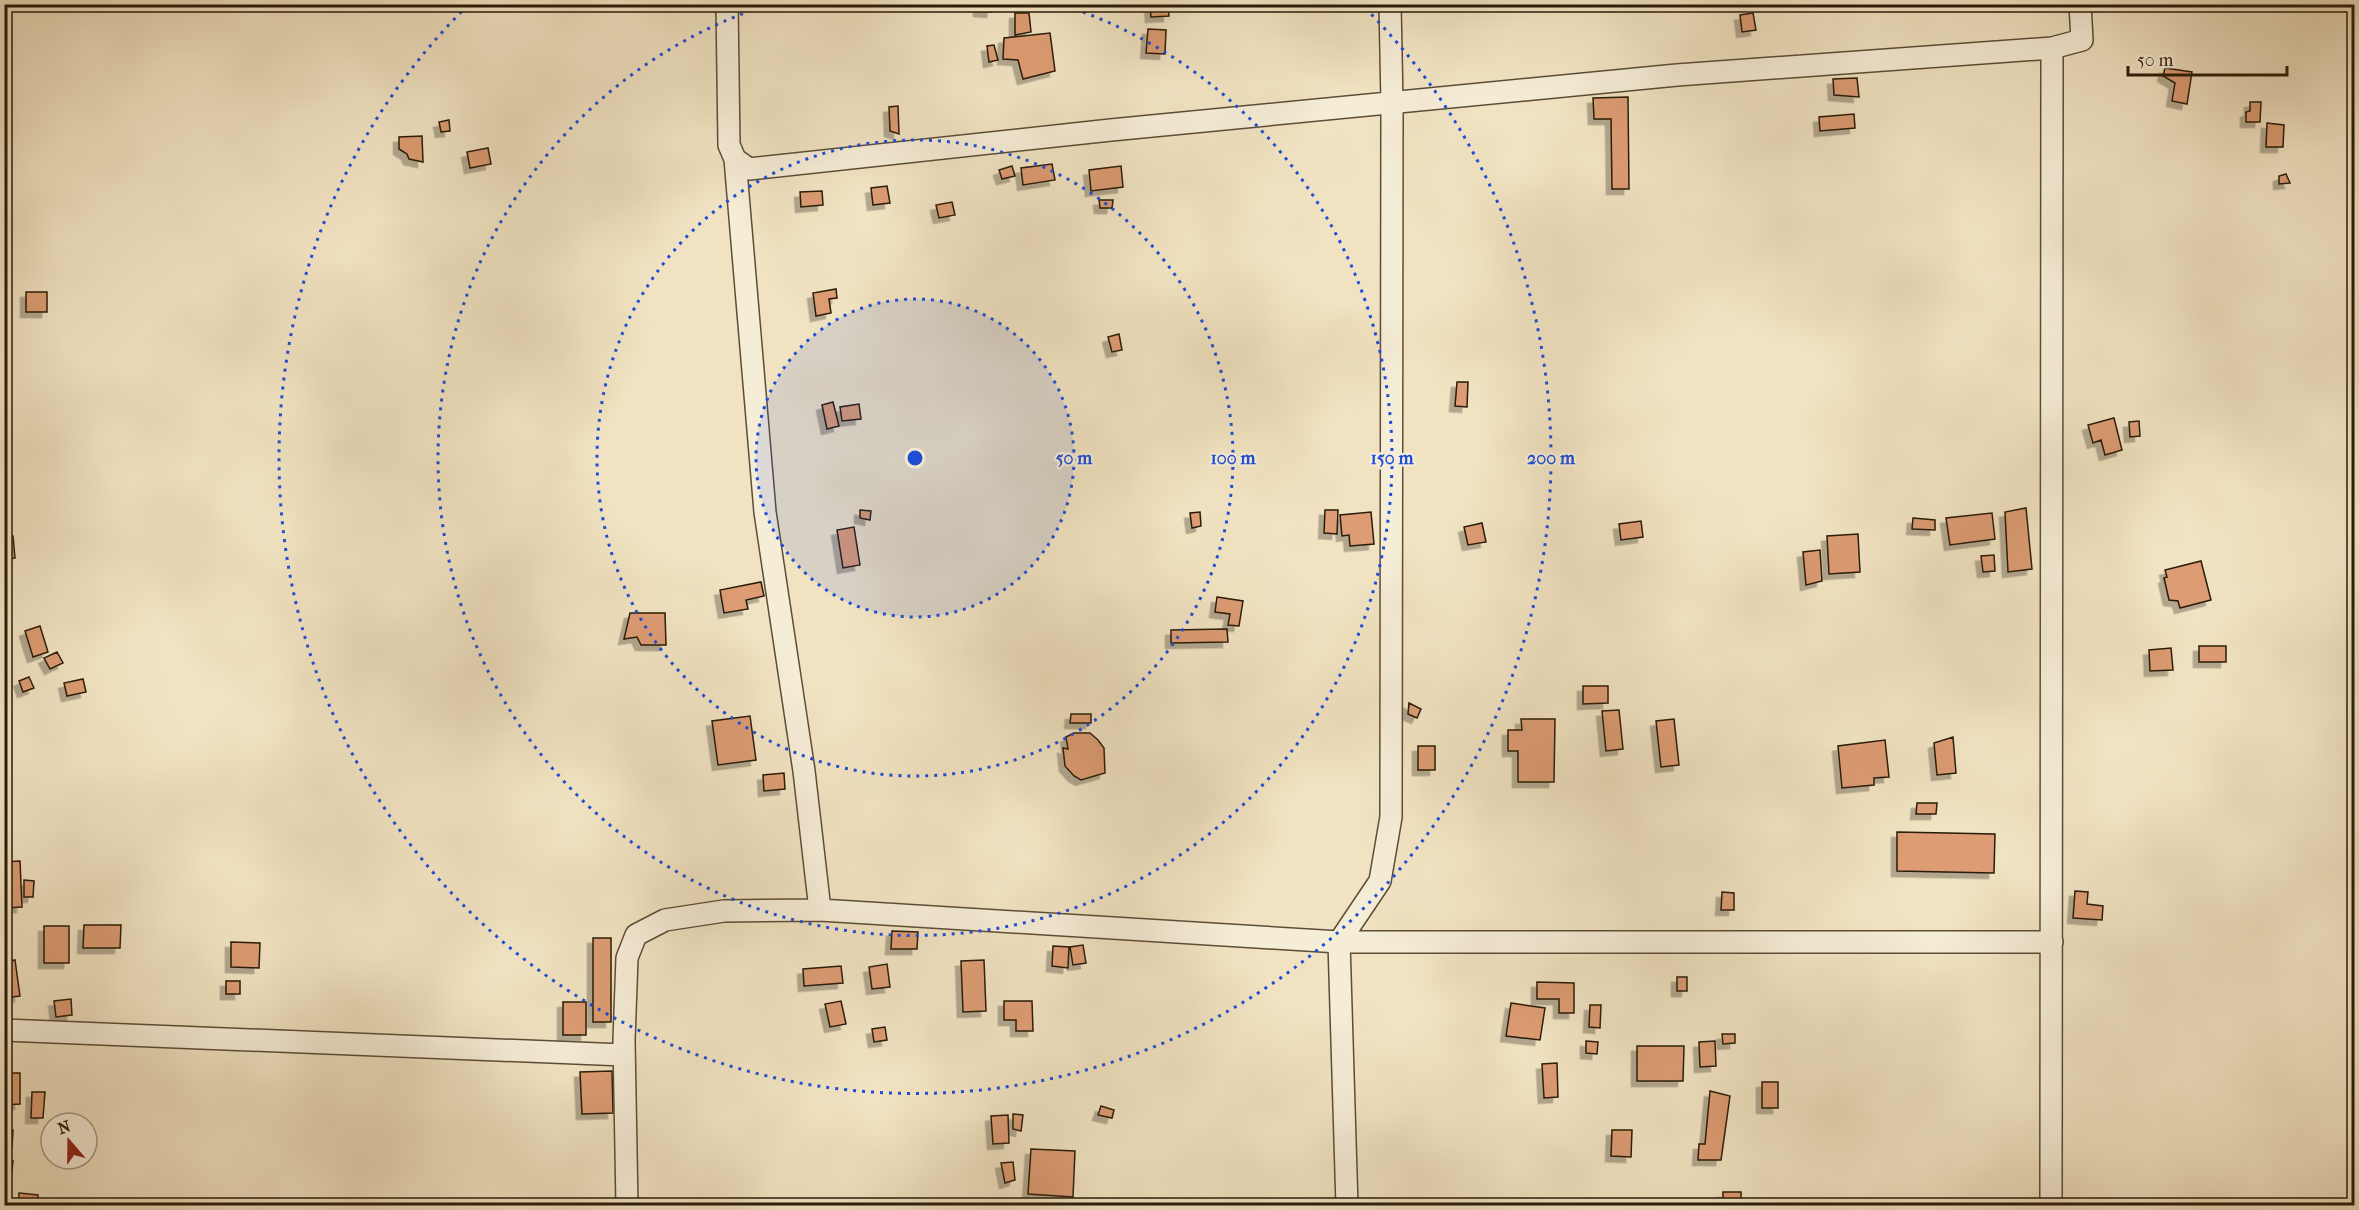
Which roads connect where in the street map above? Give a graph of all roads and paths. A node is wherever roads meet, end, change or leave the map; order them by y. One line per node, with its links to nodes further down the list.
1 (727, 4): 6 (street)
2 (1390, 4): 5 (street)
3 (2079, 4): 4 (street)
4 (2052, 48): 5 (street); 9 (street)
5 (1392, 104): 6 (street); 8 (street)
6 (735, 159): 7 (street)
7 (820, 910): 8 (street); 11 (street)
8 (1339, 942): 9 (street); 13 (street)
9 (2052, 942): 14 (street)
10 (4, 1030): 11 (street)
11 (624, 1055): 12 (street)
12 (627, 1206)
13 (1347, 1206)
14 (2051, 1206)

